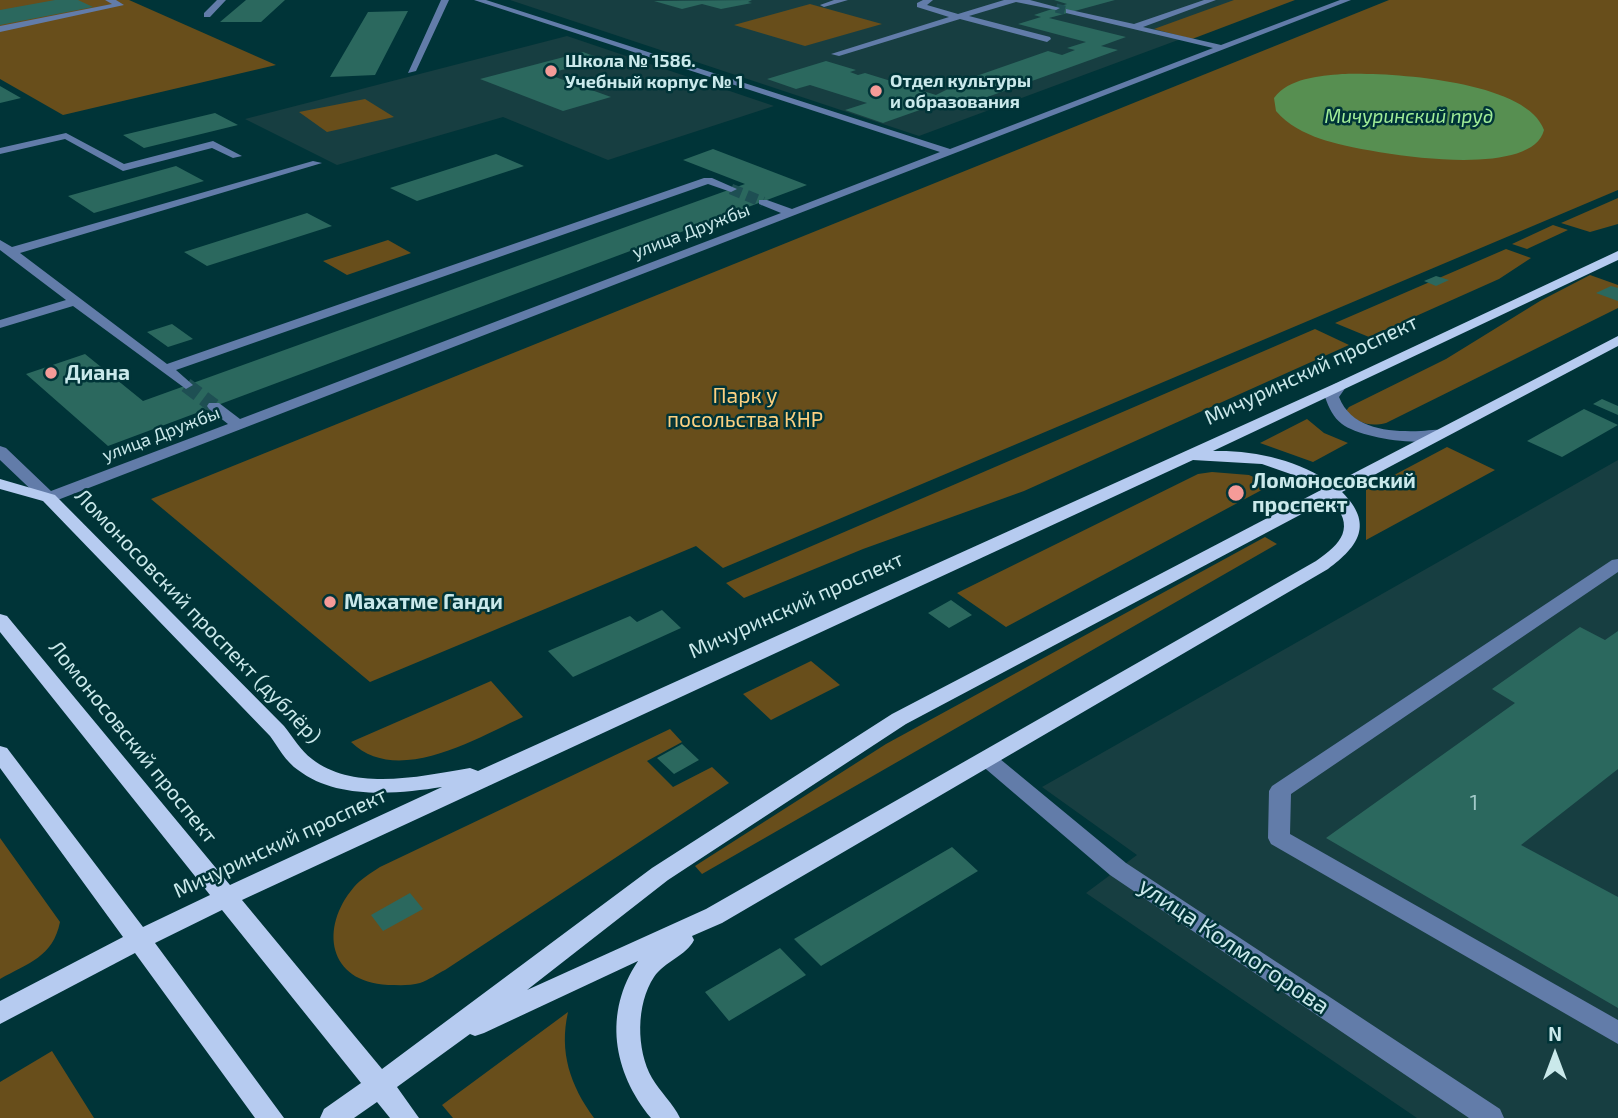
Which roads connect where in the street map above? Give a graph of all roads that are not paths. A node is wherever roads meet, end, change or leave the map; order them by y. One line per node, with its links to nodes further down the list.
1 (109, 0): 17 (street)
2 (222, 0): 14 (street)
3 (445, 0): 21 (street)
4 (478, 0): 23 (street)
5 (844, 0): 11 (street)
6 (1013, 0): 15 (street)
7 (1019, 0): 12 (street)
8 (1212, 0): 16 (street)
9 (1347, 0): 19 (street, улица Дружбы)
10 (922, 1): 15 (street)
11 (824, 5)
12 (1056, 8)
13 (1069, 12): 16 (street)
14 (207, 15)
15 (959, 16): 18 (street); 20 (street)
16 (1134, 27): 19 (street)
17 (0, 29)
18 (1047, 39)
19 (1222, 48): 23 (street, улица Дружбы)
20 (836, 54)
21 (411, 71)
22 (0, 151): 24 (street)
23 (950, 152): 28 (street, улица Дружбы)
24 (237, 156)
25 (317, 163): 29 (street)
26 (731, 189): 34 (street)
27 (763, 202): 28 (street)
28 (792, 213): 38 (street, улица Дружбы)
29 (5, 248): 31 (street)
30 (1618, 255): 36 (main road, Мичуринский проспект)
31 (75, 301): 32 (street); 34 (street)
32 (0, 324)
33 (1618, 340): 39 (main road)
34 (165, 369): 35 (street)
35 (186, 385)
36 (1339, 387): 39 (street); 41 (main road, Мичуринский проспект)
37 (214, 406): 38 (street)
38 (238, 425): 44 (street, улица Дружбы)
39 (1440, 434): 43 (main road)
40 (0, 451): 44 (street, Ломоносовский проспект (дублёр))
41 (1176, 461): 43 (main road); 49 (main road, Мичуринский проспект)
42 (0, 484): 44 (main road)
43 (1331, 491): 48 (main road); 55 (main road)
44 (49, 498): 49 (main road, Ломоносовский проспект (дублёр))
45 (1618, 564): 54 (street)
46 (0, 620): 50 (main road, Ломоносовский проспект)
47 (0, 753): 52 (main road)
48 (987, 759): 51 (main road); 61 (street, улица Колмогорова)
49 (501, 769): 50 (main road, Мичуринский проспект)
50 (224, 898): 52 (main road, Мичуринский проспект); 56 (main road, Ломоносовский проспект)
51 (714, 916): 55 (main road); 60 (main road)
52 (137, 940): 53 (main road, Мичуринский проспект); 57 (main road)
53 (0, 1013)
54 (1618, 1032)
55 (446, 1038): 56 (main road)
56 (378, 1084): 58 (main road); 59 (main road)
57 (271, 1118)
58 (333, 1118)
59 (406, 1118)
60 (667, 1118)
61 (1491, 1118)

